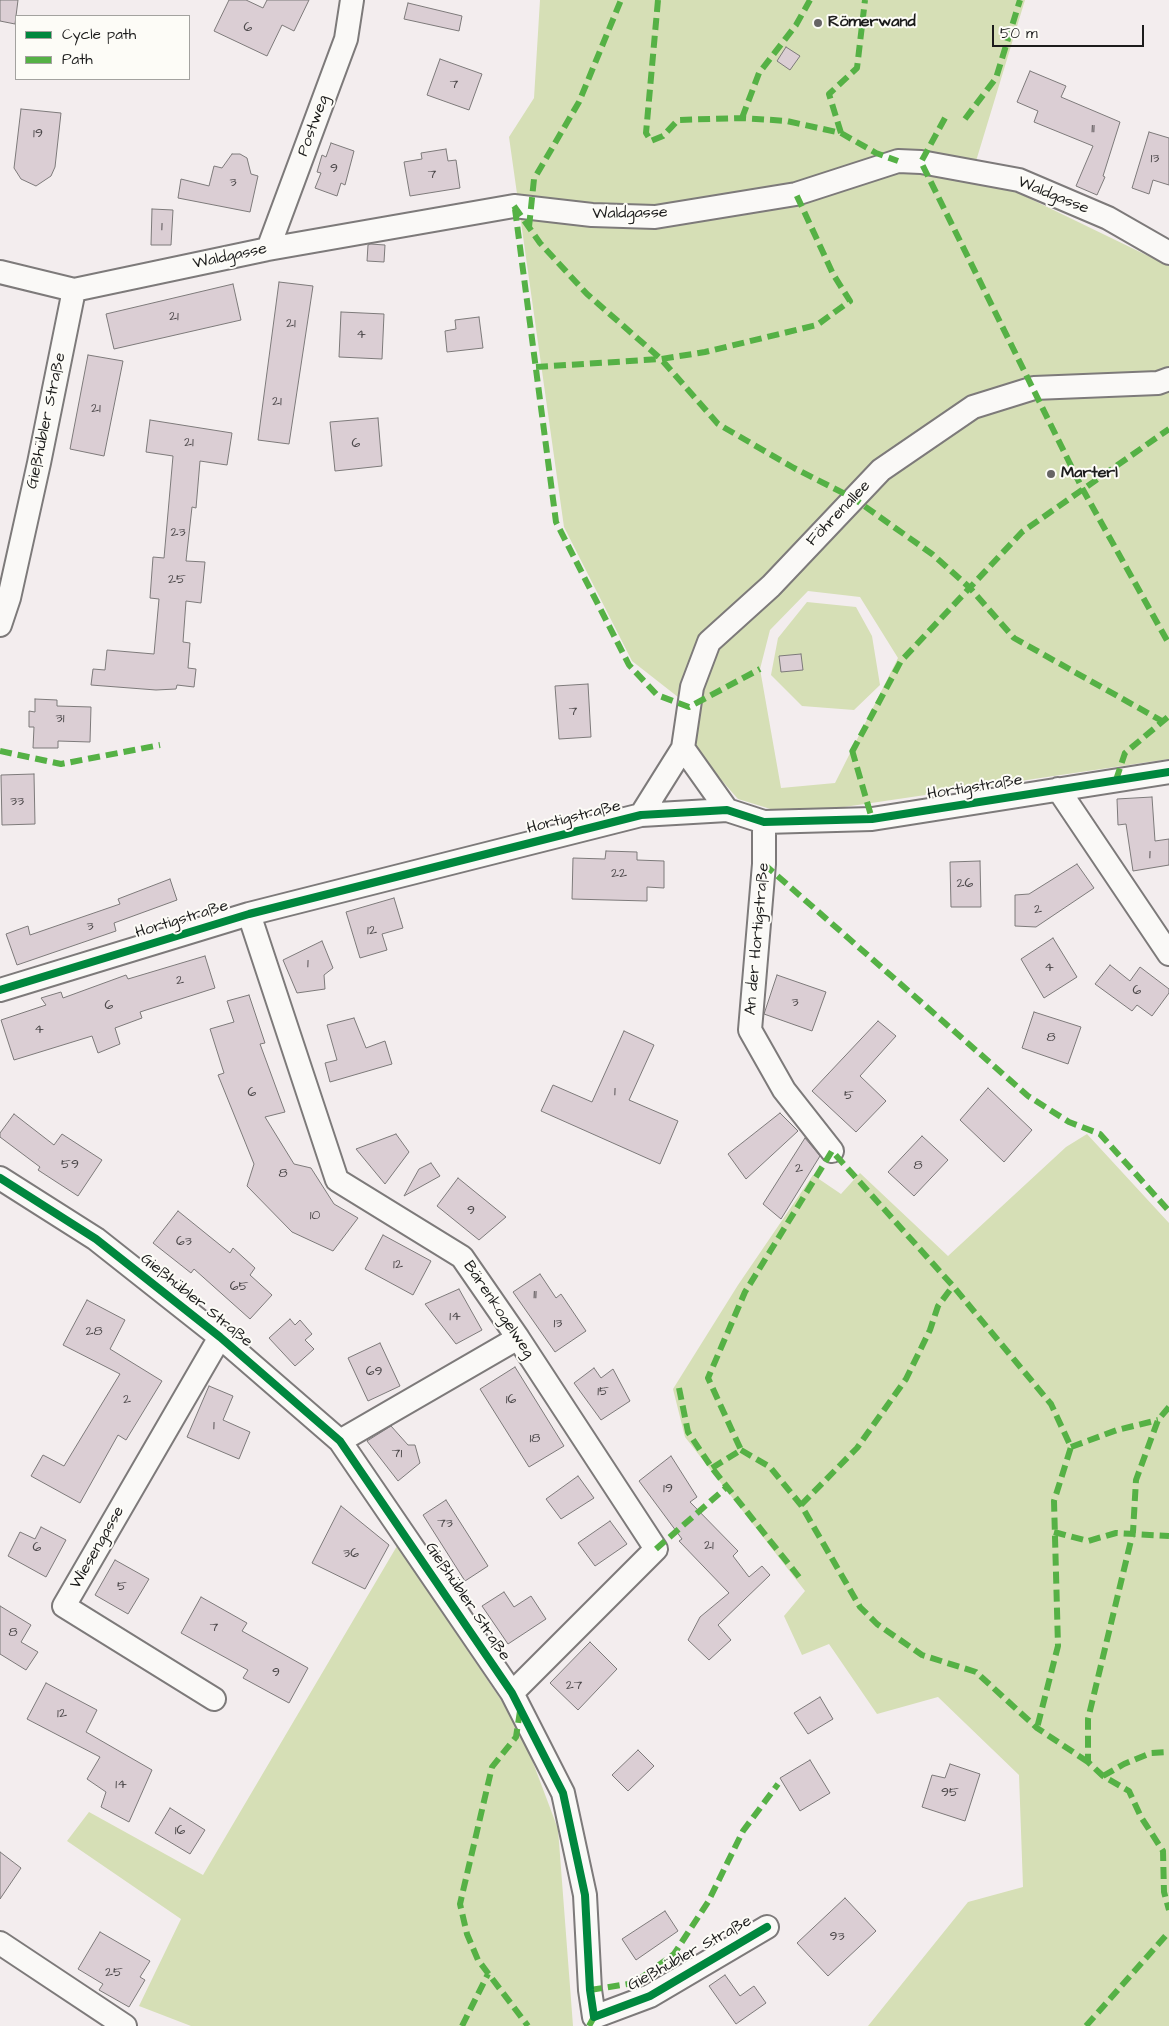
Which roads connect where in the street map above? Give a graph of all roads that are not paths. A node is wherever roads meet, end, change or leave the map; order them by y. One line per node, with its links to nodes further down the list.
1 (352, 0): 2 (street, Postweg)
2 (268, 249): 3 (street, Waldgasse); 5 (street, Waldgasse)
3 (1169, 253)
4 (0, 272): 5 (street)
5 (74, 290): 7 (street, Gießhübler Straße)
6 (1169, 379): 8 (street, Föhrenallee)
7 (0, 624)
8 (683, 748): 11 (street); 12 (street, Föhrenallee)
9 (1169, 772): 10 (street, Hortigstraße)
10 (1058, 789): 13 (street, Hortigstraße); 15 (street)
11 (727, 810): 12 (street, Hortigstraße); 13 (street, Hortigstraße)
12 (641, 815): 14 (street, Hortigstraße)
13 (764, 822): 17 (street, An der Hortigstraße)
14 (249, 914): 16 (street, Hortigstraße); 20 (street, Bärenkogelweg)
15 (1169, 954)
16 (0, 990)
17 (832, 1151)
18 (0, 1178): 19 (street, Gießhübler Straße)
19 (220, 1337): 21 (street, Gießhübler Straße); 23 (street, Wiesengasse)
20 (518, 1338): 21 (street); 22 (street, Bärenkogelweg)
21 (340, 1441): 22 (street, Gießhübler Straße)
22 (512, 1693): 24 (street, Gießhübler Straße)
23 (214, 1699)
24 (767, 1927)
25 (0, 1943): 26 (street)
26 (125, 2026)

